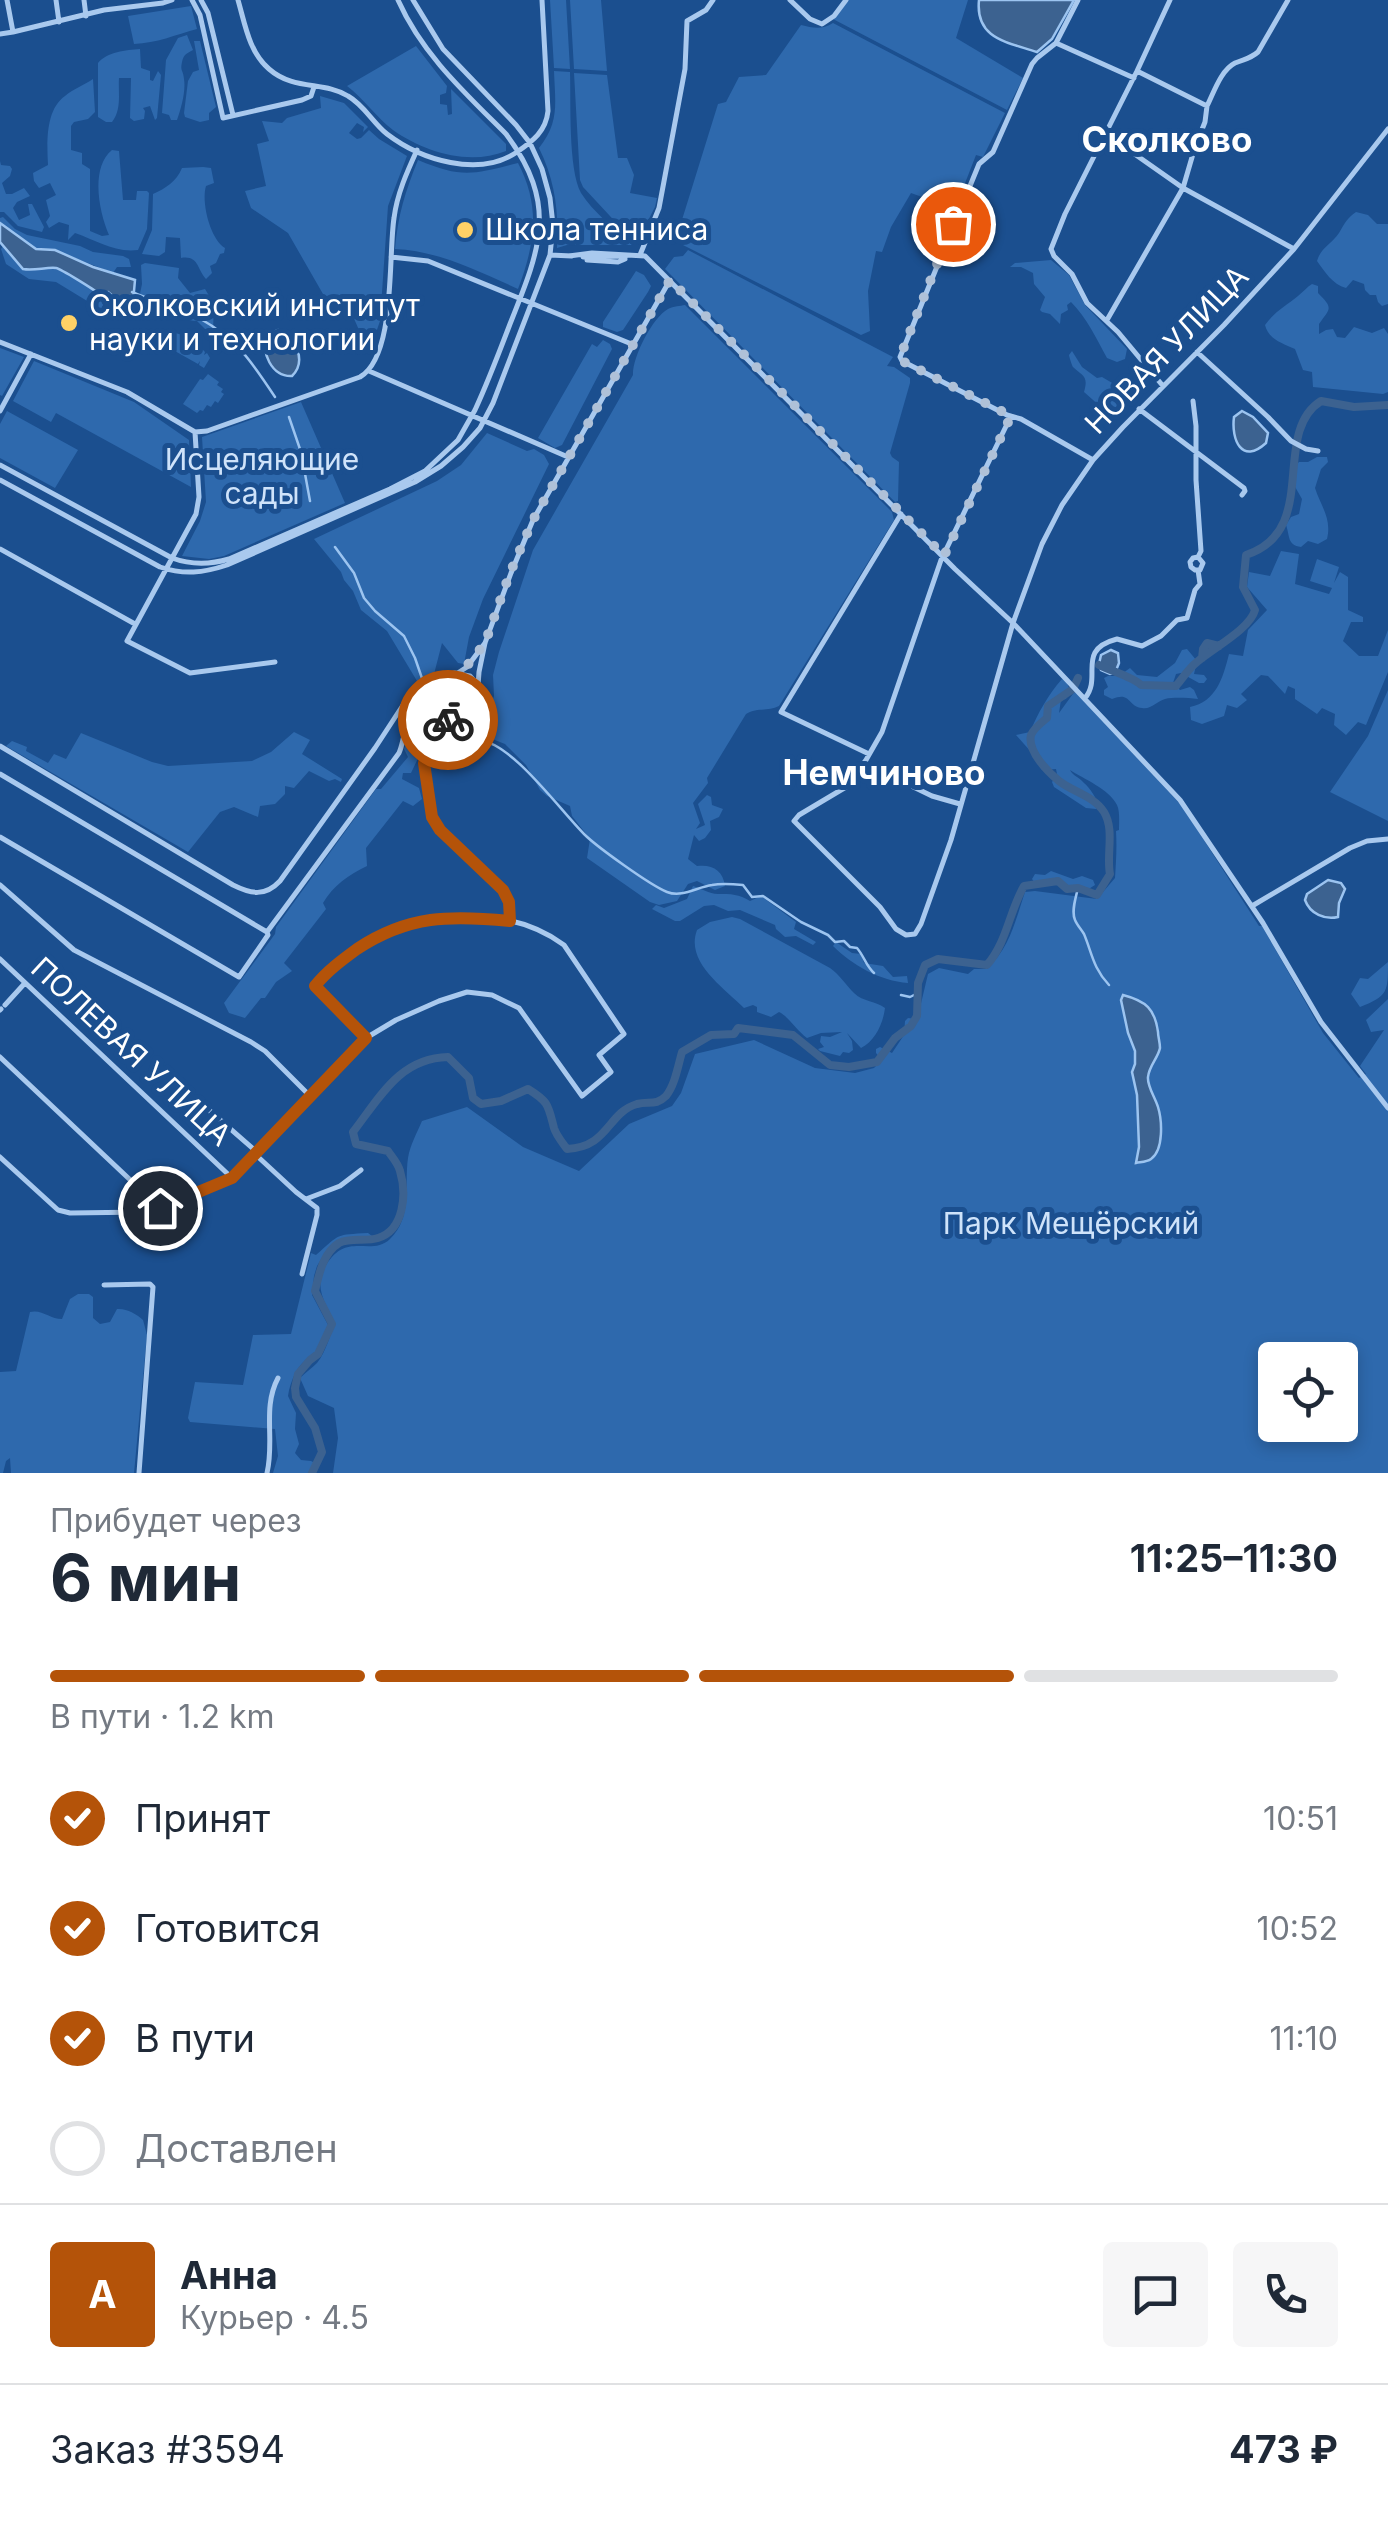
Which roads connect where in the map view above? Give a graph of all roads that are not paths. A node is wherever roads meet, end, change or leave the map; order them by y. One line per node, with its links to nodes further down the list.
1 (7, 0): 19 (street)
2 (56, 0): 18 (street)
3 (84, 0): 17 (street)
4 (172, 0): 17 (street)
5 (192, 0): 22 (street)
6 (201, 0): 20 (street)
7 (238, 0): 27 (street)
8 (398, 0): 34 (street)
9 (413, 0): 32 (street)
10 (542, 0): 32 (street)
11 (713, 0): 38 (street)
12 (790, 0): 13 (street)
13 (846, 0)
14 (1078, 0): 23 (street)
15 (1170, 0): 26 (street)
16 (1288, 0): 28 (street)
17 (86, 16): 18 (street)
18 (59, 22): 19 (street)
19 (13, 32): 21 (street)
20 (212, 33): 22 (street); 24 (street)
21 (0, 34)
22 (204, 35): 25 (street)
23 (1056, 43): 26 (street); 55 (street)
24 (216, 49): 25 (street); 29 (street)
25 (207, 51): 29 (street)
26 (1135, 74): 28 (street); 31 (street)
27 (314, 87): 29 (street); 33 (street)
28 (1207, 106): 35 (street)
29 (234, 115)
30 (1388, 128): 36 (street, НОВАЯ УЛИЦА)
31 (1106, 134): 35 (street); 43 (street)
32 (530, 143): 34 (street); 37 (street)
33 (417, 150): 34 (street); 39 (street)
34 (518, 151): 41 (street)
35 (1183, 188): 36 (street); 43 (street)
36 (1294, 249): 46 (street, НОВАЯ УЛИЦА)
37 (550, 255): 38 (street); 42 (street)
38 (637, 255): 40 (street)
39 (391, 257): 41 (street); 48 (street)
40 (670, 280): 45 (street); 67 (street)
41 (520, 298): 42 (street); 54 (street)
42 (533, 302): 45 (street); 56 (street)
43 (1107, 320): 49 (street)
44 (0, 342): 47 (street)
45 (634, 344): 60 (street)
46 (1197, 352): 49 (street, НОВАЯ УЛИЦА); 58 (street)
47 (31, 354): 51 (street); 57 (street)
48 (369, 372): 54 (street); 57 (street)
49 (1162, 386): 52 (street, НОВАЯ УЛИЦА)
50 (1193, 401): 59 (street)
51 (2, 402): 53 (street)
52 (1139, 409): 59 (street); 61 (street, НОВАЯ УЛИЦА)
53 (0, 410)
54 (472, 416): 56 (street); 70 (street)
55 (1011, 416): 61 (street); 69 (street)
56 (484, 421): 60 (street); 71 (street)
57 (194, 432): 70 (street)
58 (1318, 452)
59 (1196, 454): 65 (street); 81 (street)
60 (568, 457): 74 (street)
61 (1093, 460): 72 (street, НОВАЯ УЛИЦА)
62 (0, 465): 64 (street)
63 (0, 480): 66 (street)
64 (52, 494): 66 (street); 70 (street)
65 (1242, 495)
66 (45, 505): 71 (street)
67 (900, 514): 69 (street); 85 (street)
68 (0, 549): 73 (street)
69 (944, 556): 72 (street); 85 (street)
70 (172, 558): 71 (street)
71 (166, 569): 73 (street)
72 (1013, 623): 81 (street); 88 (street, НОВАЯ УЛИЦА)
73 (135, 624): 75 (street)
74 (485, 643): 76 (street); 78 (street)
75 (275, 662)
76 (460, 674): 77 (street); 78 (street)
77 (446, 684): 79 (street); 80 (street)
78 (478, 684): 82 (street)
79 (432, 690): 80 (street); 84 (street)
80 (445, 697): 82 (street)
81 (1085, 698): 92 (street)
82 (454, 706): 83 (street)
83 (439, 735): 93 (street); 94 (street)
84 (0, 746)
85 (869, 754): 86 (street)
86 (864, 763): 88 (street); 88 (street, НОВАЯ УЛИЦА)
87 (0, 774): 94 (street)
88 (960, 804)
89 (0, 837): 94 (street)
90 (1388, 838): 92 (street)
91 (0, 885): 100 (street)
92 (1252, 906): 102 (street)
93 (510, 921): 98 (street); 98 (street)
94 (267, 932)
95 (0, 959): 96 (street, ПОЛЕВАЯ УЛИЦА)
96 (25, 982): 97 (street); 106 (street, ПОЛЕВАЯ УЛИЦА)
97 (2, 1008)
98 (366, 1038): 100 (street)
99 (0, 1057): 108 (street)
100 (311, 1096): 103 (street)
101 (203, 1105): 103 (street)
102 (1388, 1108)
103 (257, 1154): 106 (street); 107 (street)
104 (0, 1158): 108 (street)
105 (361, 1170): 107 (street)
106 (232, 1178): 108 (street)
107 (306, 1199): 109 (street)
108 (160, 1208)
109 (302, 1274)
110 (104, 1285): 112 (street)
111 (278, 1378): 113 (street)
112 (139, 1473)
113 (267, 1473)

